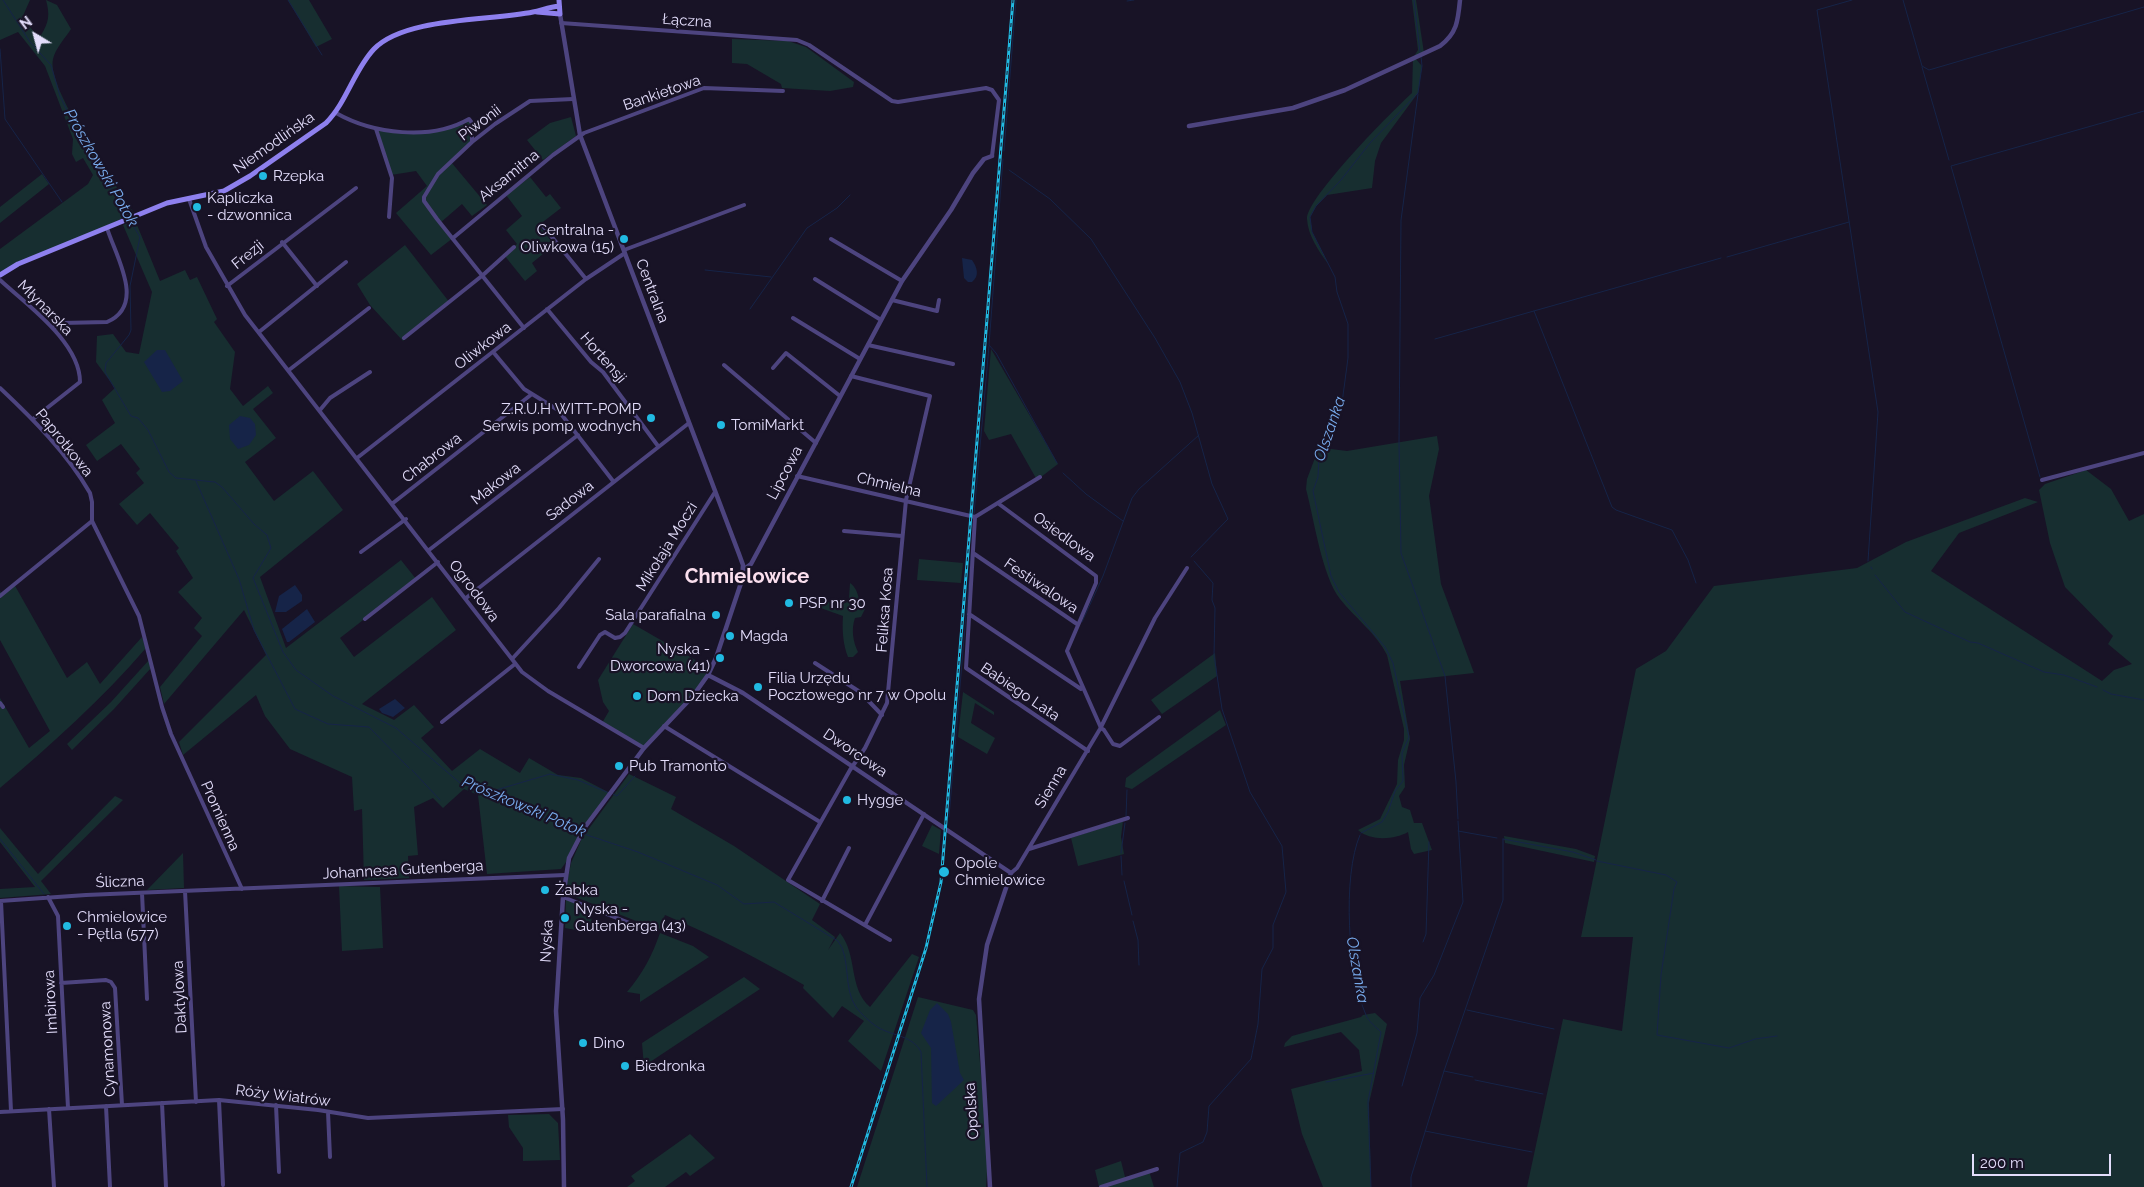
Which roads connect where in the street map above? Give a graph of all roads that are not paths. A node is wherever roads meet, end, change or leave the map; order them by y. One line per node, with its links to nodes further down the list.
1 (1460, 0): 9 (street)
2 (559, 3): 3 (main road, Niemodlińska); 4 (main road, Niemodlińska)
3 (534, 12): 4 (main road, Niemodlińska); 8 (main road, Niemodlińska)
4 (560, 14): 5 (street, Centralna)
5 (561, 23): 7 (street, Centralna); 13 (street, Łączna)
6 (783, 91): 11 (street, Bankietowa)
7 (573, 99): 11 (street, Centralna); 12 (street, Piwonii)
8 (336, 113): 10 (street); 15 (main road, Niemodlińska)
9 (1189, 126)
10 (376, 129): 12 (street); 17 (street)
11 (580, 135): 20 (street, Aksamitna); 24 (street, Centralna)
12 (472, 142): 20 (street, Piwonii)
13 (992, 156): 31 (street, Lipcowa)
14 (356, 188): 22 (street, Frezji)
15 (188, 199): 19 (main road, Niemodlińska); 32 (street, Ogrodowa)
16 (744, 205): 24 (street, Oliwkowa)
17 (388, 216)
18 (543, 226): 28 (street)
19 (107, 228): 26 (main road, Niemodlińska); 40 (street)
20 (453, 238): 27 (street)
21 (831, 239): 31 (street)
22 (282, 242): 32 (street, Frezji); 33 (street)
23 (514, 247): 27 (street)
24 (624, 252): 28 (street, Oliwkowa); 58 (street, Centralna)
25 (346, 262): 33 (street)
26 (0, 275)
27 (483, 275): 41 (street); 43 (street)
28 (586, 279): 37 (street, Oliwkowa)
29 (815, 279): 39 (street)
30 (0, 280): 40 (street, Młynarska)
31 (902, 281): 34 (street, Lipcowa)
32 (227, 286): 42 (street, Ogrodowa)
33 (317, 286): 42 (street)
34 (892, 300): 35 (street); 39 (street, Lipcowa)
35 (940, 300)
36 (369, 308): 50 (street)
37 (547, 310): 41 (street, Oliwkowa); 61 (street, Hortensji)
38 (793, 318): 46 (street)
39 (881, 320): 44 (street, Lipcowa)
40 (53, 328): 57 (street, Młynarska)
41 (524, 328): 45 (street, Oliwkowa)
42 (259, 332): 50 (street, Ogrodowa)
43 (404, 338)
44 (868, 345): 46 (street, Lipcowa); 47 (street)
45 (494, 353): 54 (street); 63 (street, Oliwkowa)
46 (860, 359): 52 (street, Lipcowa)
47 (953, 364)
48 (724, 365): 60 (street)
49 (772, 368): 55 (street)
50 (289, 370): 56 (street, Ogrodowa)
51 (370, 372): 56 (street)
52 (851, 376): 55 (street, Lipcowa); 69 (street, Feliksa Kosa)
53 (0, 388): 57 (street, Paprotkowa)
54 (532, 394): 59 (street); 70 (street, Chabrowa)
55 (840, 396): 60 (street, Lipcowa)
56 (320, 410): 63 (street, Ogrodowa)
57 (33, 419): 74 (street, Paprotkowa)
58 (689, 423): 61 (street, Sadowa); 68 (street, Centralna)
59 (578, 435): 67 (street); 77 (street, Makowa)
60 (816, 442): 64 (street, Lipcowa)
61 (658, 446): 67 (street, Sadowa)
62 (2144, 453): 66 (street)
63 (357, 458): 70 (street, Ogrodowa)
64 (797, 476): 69 (street, Chmielna); 83 (street, Lipcowa)
65 (1040, 477): 71 (street)
66 (2042, 480)
67 (613, 481): 86 (street, Sadowa)
68 (715, 492): 83 (street, Centralna); 93 (street, Mikołaja Moczi)
69 (906, 500): 72 (street, Chmielna); 76 (street, Feliksa Kosa)
70 (393, 503): 73 (street, Ogrodowa)
71 (999, 504): 72 (street); 89 (street, Osiedlowa)
72 (976, 517): 79 (street, Babiego Lata)
73 (406, 519): 77 (street, Ogrodowa); 78 (street)
74 (92, 521): 84 (street, Paprotkowa); 85 (street)
75 (844, 530): 76 (street)
76 (902, 536): 96 (street, Feliksa Kosa)
77 (429, 550): 81 (street, Ogrodowa)
78 (362, 552)
79 (973, 553): 87 (street, Babiego Lata); 89 (street, Festiwalowa)
80 (599, 559): 90 (street)
81 (438, 562): 86 (street, Ogrodowa); 88 (street)
82 (1187, 568): 100 (street, Sienna)
83 (744, 570): 94 (street, Nyska)
84 (119, 573): 111 (street, Promienna)
85 (0, 596)
86 (466, 598): 90 (street, Ogrodowa)
87 (969, 614): 95 (street); 102 (street, Babiego Lata)
88 (365, 619)
89 (1077, 624): 95 (street, Festiwalowa)
90 (512, 659): 92 (street, Ogrodowa)
91 (815, 663): 96 (street)
92 (515, 664): 98 (street); 101 (street, Ogrodowa)
93 (579, 668)
94 (708, 675): 99 (street, Nyska); 103 (street, Dworcowa)
95 (1083, 690): 100 (street, Festiwalowa)
96 (882, 715): 103 (street, Feliksa Kosa)
97 (1159, 717): 100 (street, Festiwalowa)
98 (442, 722)
99 (664, 726): 101 (street, Nyska); 106 (street)
100 (1101, 728): 102 (street, Sienna)
101 (644, 748): 110 (street, Nyska)
102 (1088, 751): 108 (street, Sienna)
103 (852, 767): 104 (street, Dworcowa); 106 (street, Feliksa Kosa)
104 (924, 814): 109 (street, Dworcowa); 118 (street)
105 (1128, 818): 108 (street)
106 (820, 822): 117 (street, Feliksa Kosa)
107 (849, 848): 117 (street)
108 (1029, 849): 109 (street, Sienna)
109 (1011, 873): 123 (street, Sienna)
110 (565, 875): 111 (street, Johannesa Gutenberga); 115 (street, Nyska)
111 (242, 889): 112 (street, Śliczna)
112 (185, 891): 113 (street, Śliczna); 125 (street, Daktylowa)
113 (142, 893): 114 (street, Śliczna); 122 (street)
114 (48, 897): 116 (street, Śliczna); 121 (street, Imbirowa)
115 (563, 897): 119 (street); 132 (street, Nyska)
116 (0, 901): 133 (street)
117 (822, 901): 118 (street)
118 (865, 925): 120 (street)
119 (645, 929)
120 (890, 940)
121 (61, 982): 127 (street, Cynamonowa); 130 (street, Imbirowa)
122 (147, 999)
123 (980, 1033): 144 (street, Opolska)
124 (219, 1100): 125 (street, Róży Wiatrów); 128 (street, Róży Wiatrów); 139 (street)
125 (196, 1102): 126 (street, Róży Wiatrów)
126 (162, 1103): 127 (street, Róży Wiatrów); 142 (street)
127 (122, 1105): 129 (street, Róży Wiatrów)
128 (276, 1105): 135 (street, Róży Wiatrów); 138 (street)
129 (106, 1106): 130 (street, Róży Wiatrów); 141 (street)
130 (68, 1108): 131 (street, Róży Wiatrów)
131 (49, 1109): 133 (street, Róży Wiatrów); 140 (street)
132 (563, 1109): 135 (street, Róży Wiatrów); 143 (street, Nyska)
133 (11, 1111): 134 (street, Róży Wiatrów)
134 (0, 1112)
135 (328, 1112): 136 (street)
136 (330, 1157)
137 (1157, 1169): 145 (street)
138 (279, 1172)
139 (223, 1185)
140 (54, 1187)
141 (110, 1187)
142 (166, 1187)
143 (564, 1187)
144 (990, 1187)
145 (1102, 1187)

